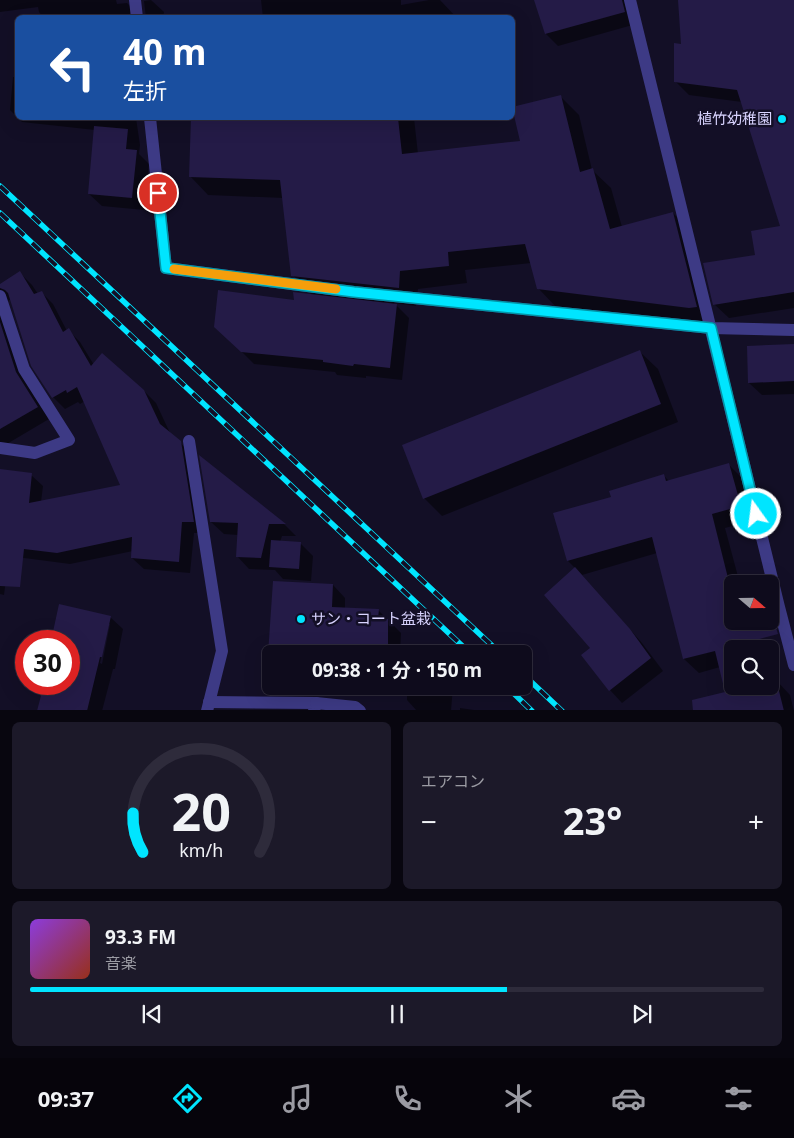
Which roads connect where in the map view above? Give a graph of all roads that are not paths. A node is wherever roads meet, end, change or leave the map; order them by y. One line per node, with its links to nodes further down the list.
1 (135, 0): 3 (street)
2 (630, 0): 6 (street)
3 (137, 15)
4 (150, 120): 6 (street)
5 (0, 296): 9 (street)
6 (711, 328): 7 (street); 10 (street)
7 (794, 330)
8 (189, 441): 11 (street)
9 (0, 448)
10 (794, 665)
11 (208, 706): 12 (street)
12 (315, 707): 13 (street)
13 (360, 710)

